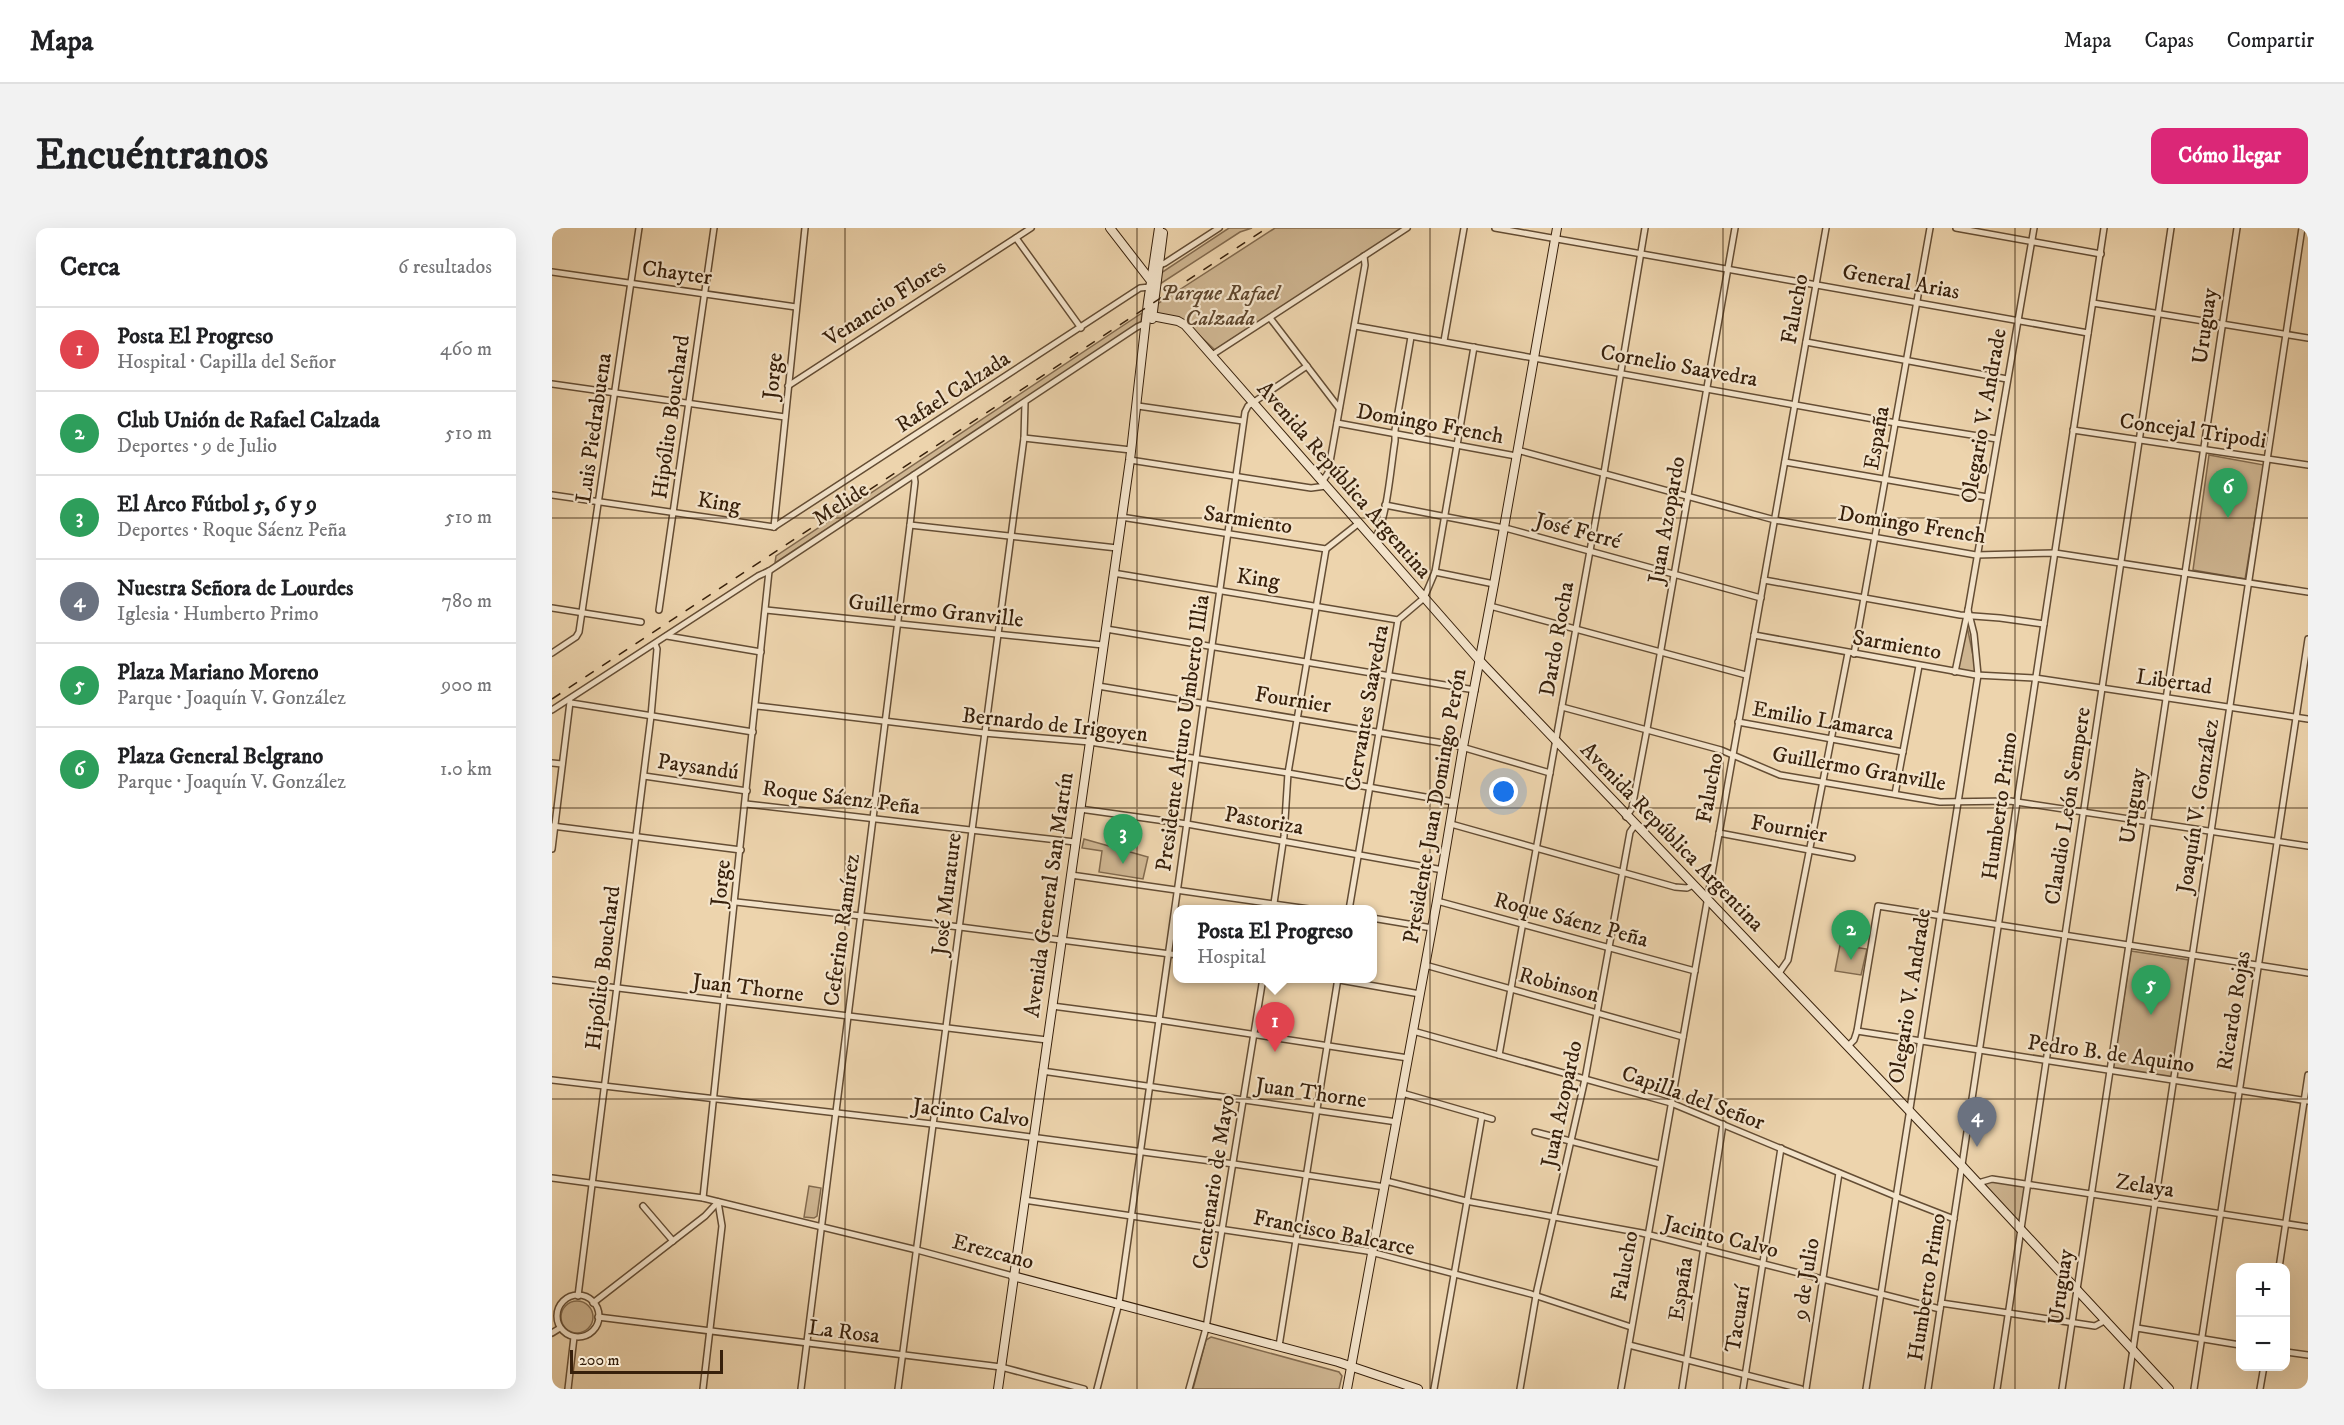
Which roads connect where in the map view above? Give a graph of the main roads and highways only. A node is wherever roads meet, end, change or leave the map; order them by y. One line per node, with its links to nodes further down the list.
1 (1110, 228): 5 (main road)
2 (1159, 228): 5 (main road, Avenida General San Martín)
3 (1164, 228): 6 (main road, Avenida General San Martín)
4 (1557, 228): 8 (main road, Presidente Juan Domingo Perón)
5 (1151, 284): 7 (main road, Avenida General San Martín)
6 (1152, 316): 7 (main road, Avenida General San Martín); 8 (main road, Avenida República Argentina)
7 (1138, 406): 9 (main road, Avenida General San Martín)
8 (1480, 661): 10 (main road, Presidente Juan Domingo Perón); 14 (main road, Avenida República Argentina)
9 (1013, 1276): 10 (main road, Erezcano); 11 (main road, Avenida General San Martín)
10 (1352, 1366): 12 (main road, Presidente Juan Domingo Perón); 13 (main road, Erezcano)
11 (998, 1389)
12 (1347, 1389)
13 (1418, 1389)
14 (2169, 1389)

